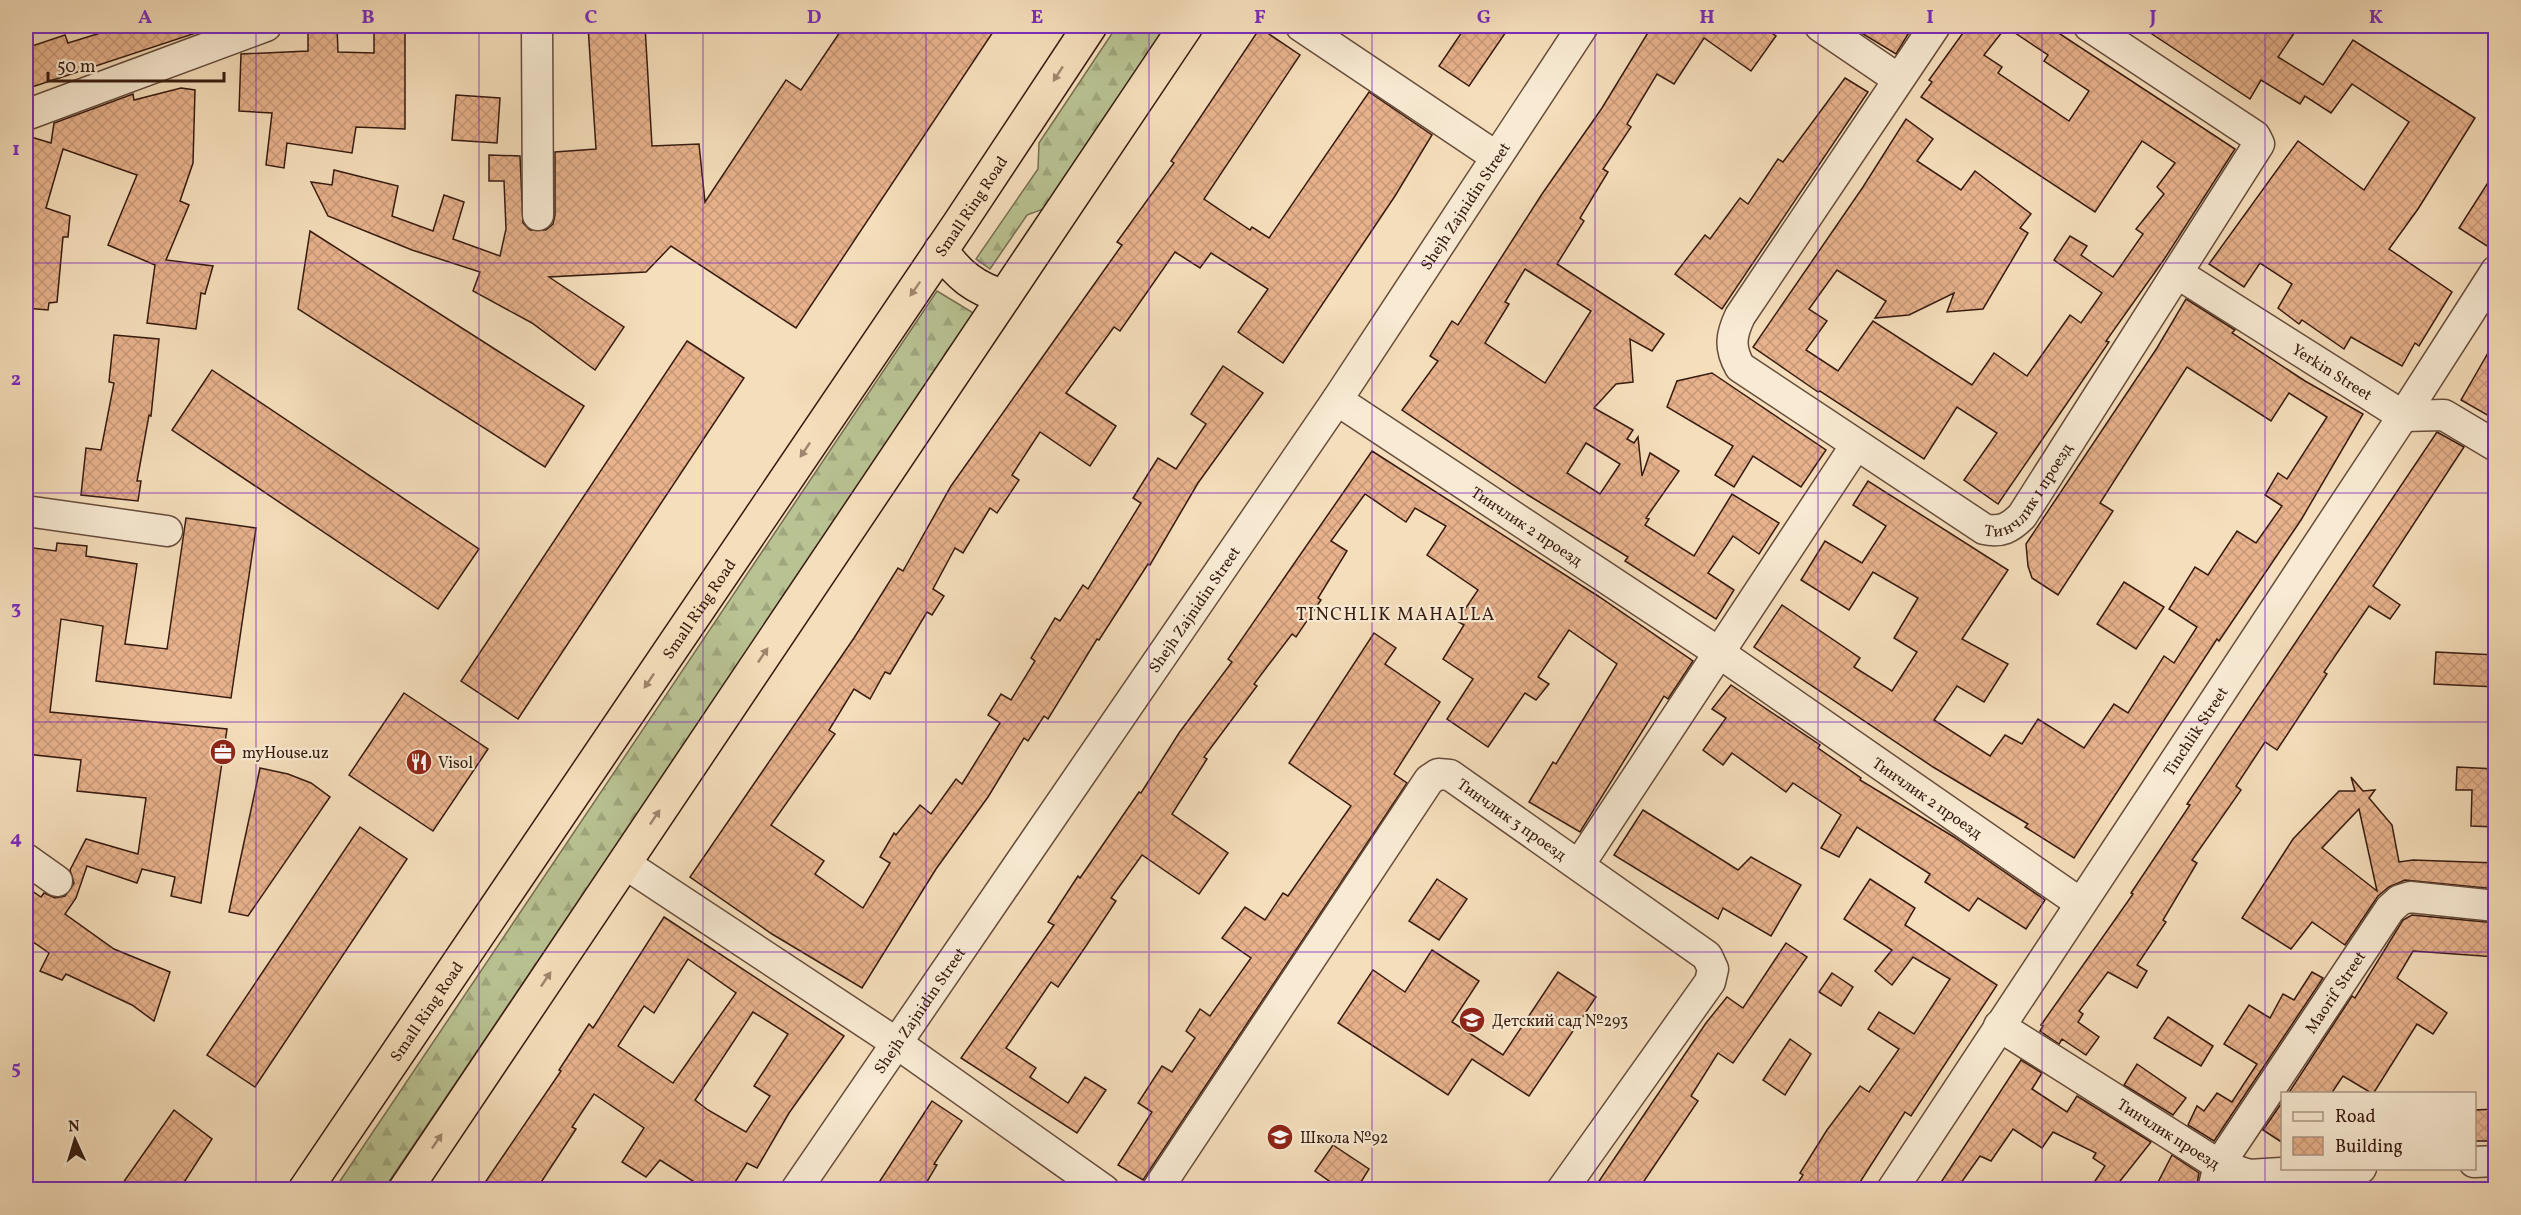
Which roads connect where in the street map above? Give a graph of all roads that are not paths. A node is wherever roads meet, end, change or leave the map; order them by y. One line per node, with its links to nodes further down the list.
1 (537, 26): 13 (street)
2 (1090, 26): 14 (highway, Small Ring Road, one-way to 14)
3 (1186, 26): 17 (highway)
4 (1301, 26): 12 (street)
5 (1583, 26): 12 (street, Shejh Zajnidin Street)
6 (1820, 26): 10 (street)
7 (1935, 26): 10 (street, Тинчлик 1 проезд)
8 (2089, 26): 16 (street, Тинчлик 1 проезд)
9 (249, 29): 11 (street)
10 (1898, 79): 20 (street, Тинчлик 1 проезд)
11 (26, 115)
12 (1495, 156): 18 (street, Shejh Zajnidin Street)
13 (538, 215)
14 (941, 250): 17 (highway); 37 (highway, Small Ring Road, one-way to 37)
15 (2496, 271): 19 (street, Tinchlik Street)
16 (2177, 273): 19 (street, Yerkin Street); 20 (street, Тинчлик 1 проезд)
17 (1004, 297): 26 (highway, one-way to 17)
18 (1336, 400): 24 (street, Тинчлик 2 проезд); 32 (street, Shejh Zajnidin Street)
19 (2403, 416): 21 (street); 29 (street, Tinchlik Street)
20 (1857, 445): 24 (street)
21 (2496, 446)
22 (26, 511): 23 (street)
23 (167, 531)
24 (1718, 652): 27 (street); 29 (street, Тинчлик 2 проезд)
25 (26, 859): 28 (street)
26 (624, 863): 32 (street); 38 (highway, one-way to 26)
27 (1579, 865): 41 (street, Тинчлик 3 проезд); 42 (street, Тинчлик 3 проезд)
28 (57, 881)
29 (2080, 903): 31 (street, Tinchlik Street)
30 (2496, 906): 36 (street, Maorif Street)
31 (1999, 1026): 36 (street, Тинчлик проезд); 43 (street, Tinchlik Street)
32 (895, 1042): 39 (street, Shejh Zajnidin Street); 40 (street)
33 (2496, 1161): 34 (street)
34 (2476, 1162)
35 (2329, 1170): 36 (street, Тинчлик проезд)
36 (2216, 1178)
37 (305, 1190)
38 (405, 1190)
39 (796, 1190)
40 (1104, 1190)
41 (1157, 1190)
42 (1562, 1190)
43 (1892, 1190)

